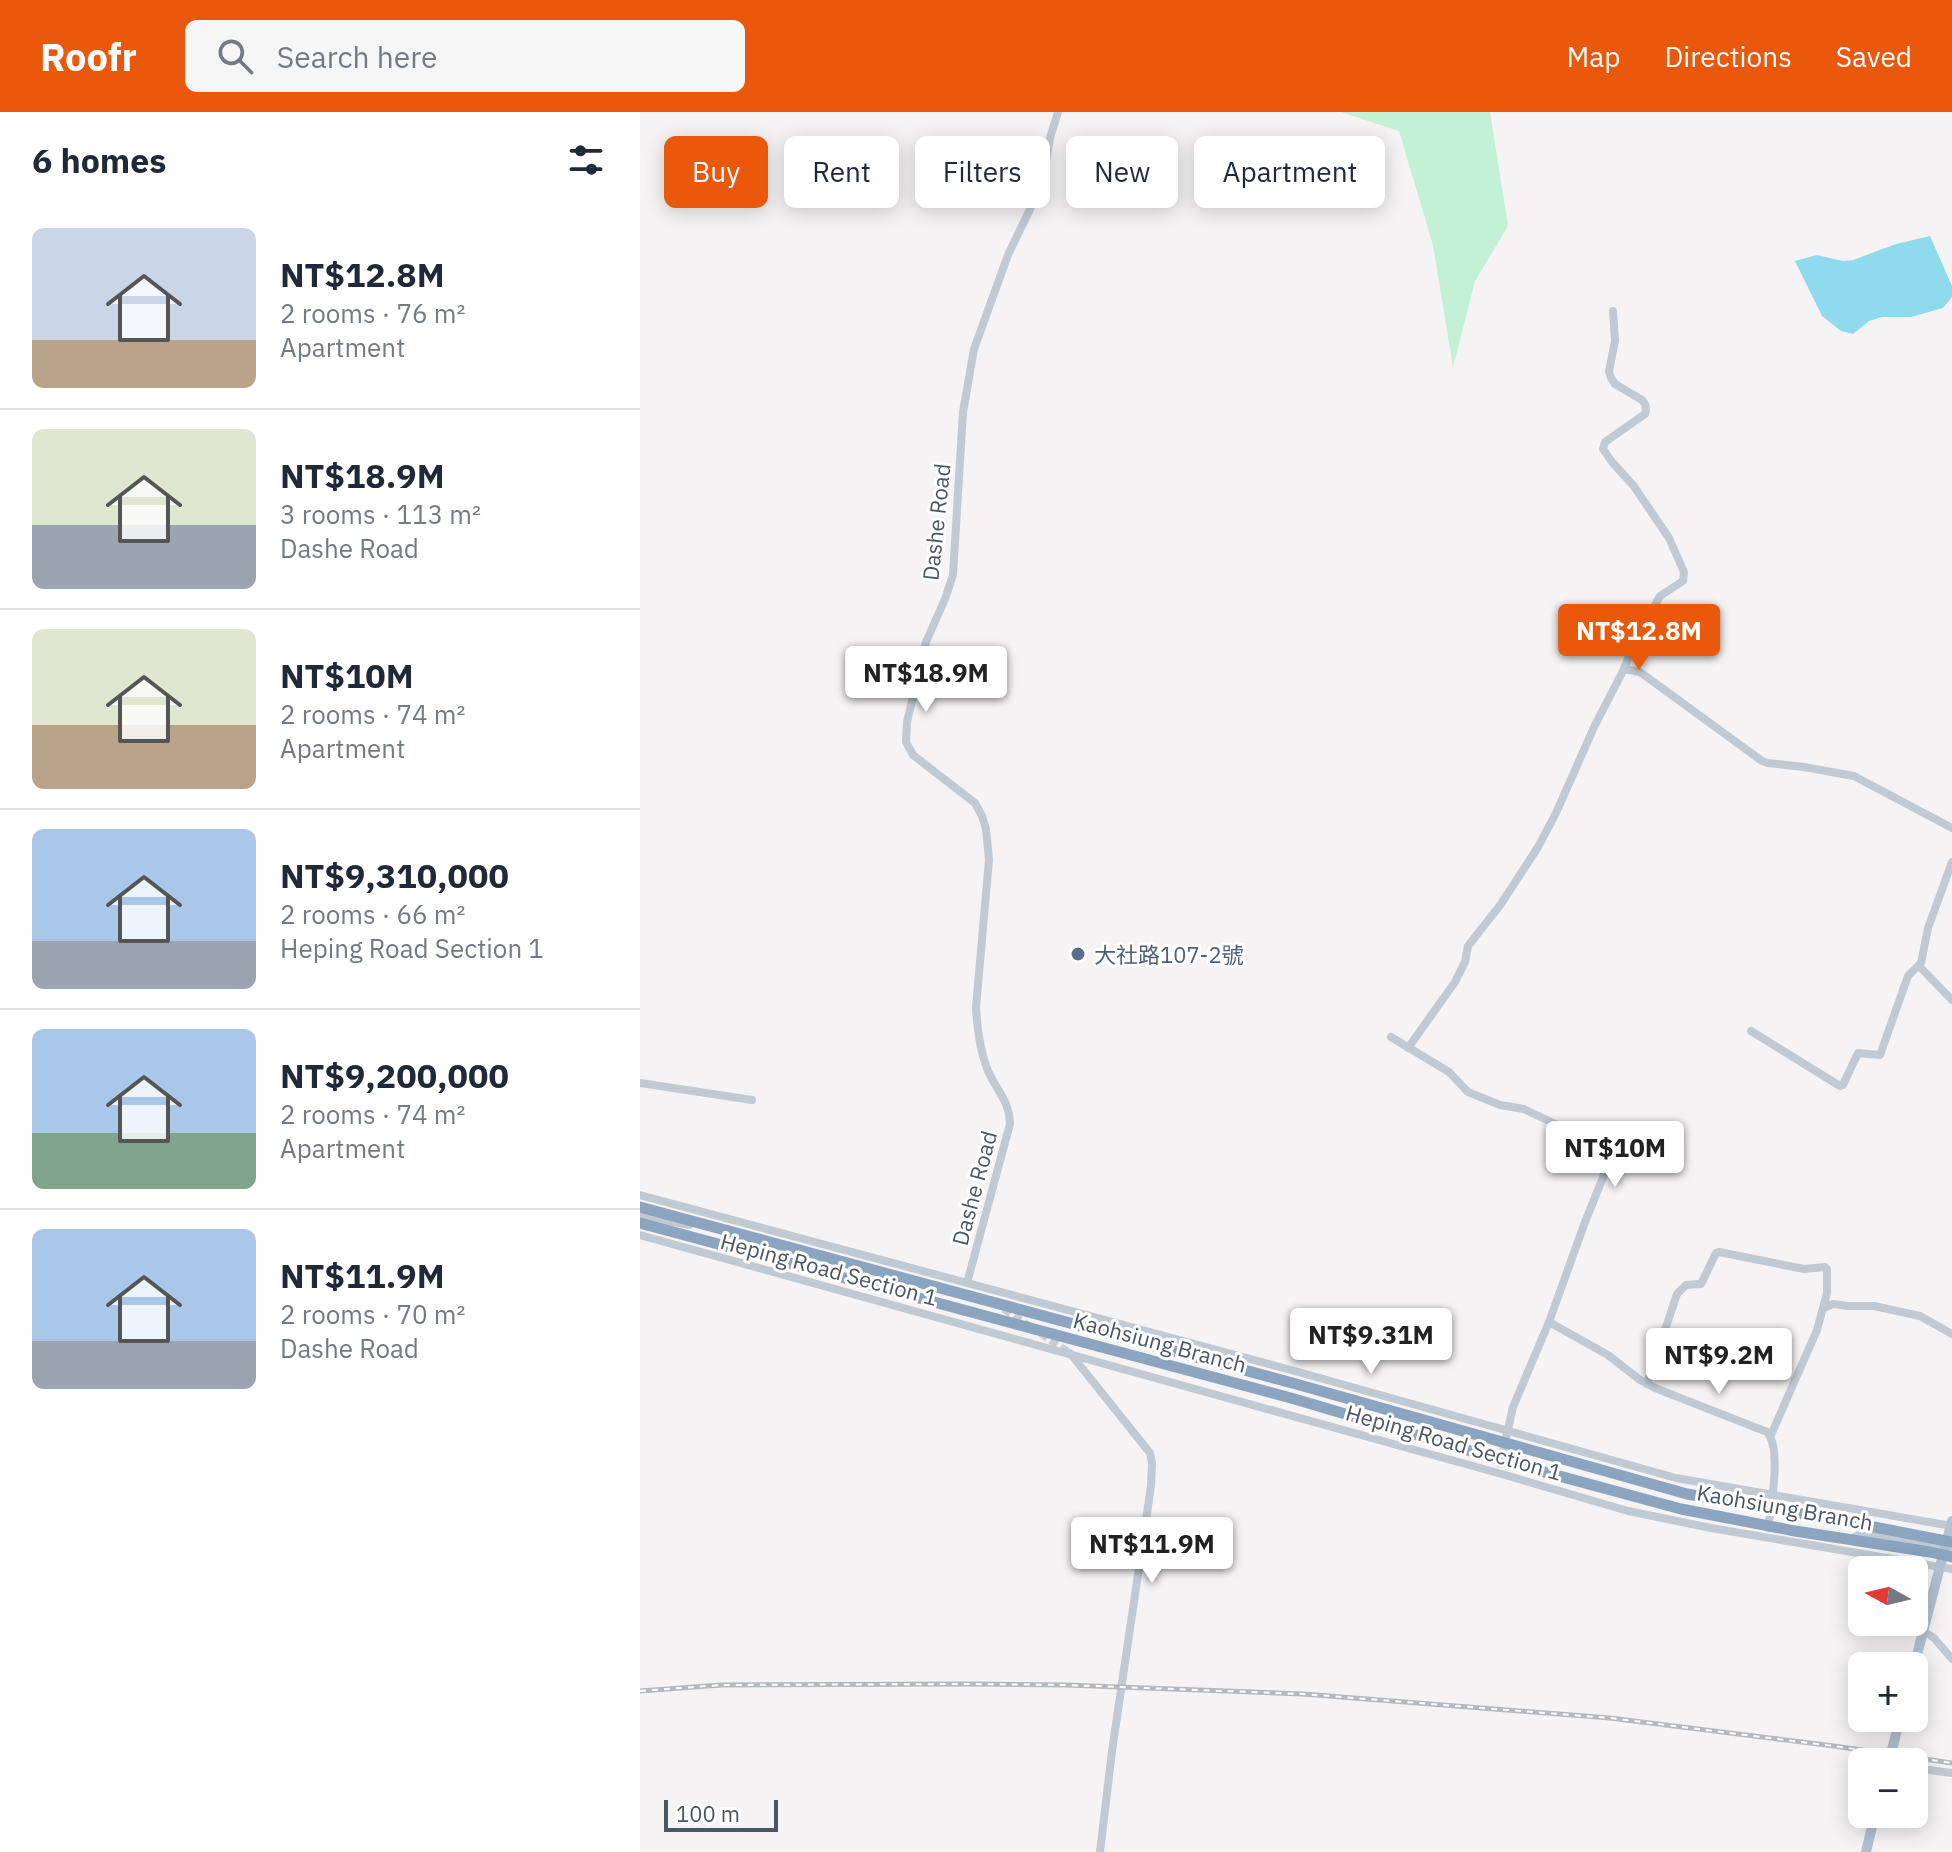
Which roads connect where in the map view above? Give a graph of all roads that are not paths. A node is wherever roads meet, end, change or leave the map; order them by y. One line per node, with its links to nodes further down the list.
1 (1058, 112): 19 (street, Dashe Road)
2 (1613, 311): 3 (street)
3 (1624, 669): 4 (street); 10 (street)
4 (1952, 828)
5 (1952, 862): 6 (street)
6 (1919, 966): 7 (street); 8 (street)
7 (1952, 1000)
8 (1751, 1031)
9 (1391, 1037): 10 (street)
10 (1408, 1048): 21 (street)
11 (640, 1083): 12 (street)
12 (752, 1100)
13 (640, 1195): 18 (street, Heping Road Section 1)
14 (640, 1207): 32 (highway, Kaohsiung Branch)
15 (640, 1216): 18 (street, Heping Road Section 1)
16 (640, 1223): 32 (highway, Kaohsiung Branch)
17 (640, 1235): 23 (street, Heping Road Section 1)
18 (789, 1236): 19 (street, Heping Road Section 1)
19 (967, 1283): 25 (street, Heping Road Section 1)
20 (1824, 1308): 22 (street); 24 (street); 26 (street)
21 (1549, 1322): 24 (street); 25 (street)
22 (1952, 1334)
23 (1070, 1353): 27 (street, Heping Road Section 1); 41 (street)
24 (1647, 1384): 26 (street)
25 (1508, 1431): 27 (street); 28 (street, Heping Road Section 1)
26 (1771, 1435): 28 (street)
27 (1498, 1473): 30 (street, Heping Road Section 1)
28 (1772, 1495): 29 (street, Heping Road Section 1); 30 (street)
29 (1952, 1524): 32 (main road)
30 (1768, 1537): 31 (street, Heping Road Section 1)
31 (1832, 1548): 32 (street); 33 (street, Heping Road Section 1)
32 (1950, 1549): 33 (main road)
33 (1940, 1566): 34 (street, Heping Road Section 1); 35 (main road)
34 (1952, 1569)
35 (1928, 1612)
36 (1928, 1634): 37 (street)
37 (1952, 1659)
38 (1928, 1770): 39 (street)
39 (1952, 1773)
40 (1872, 1828): 42 (main road)
41 (1100, 1852)
42 (1866, 1852)

